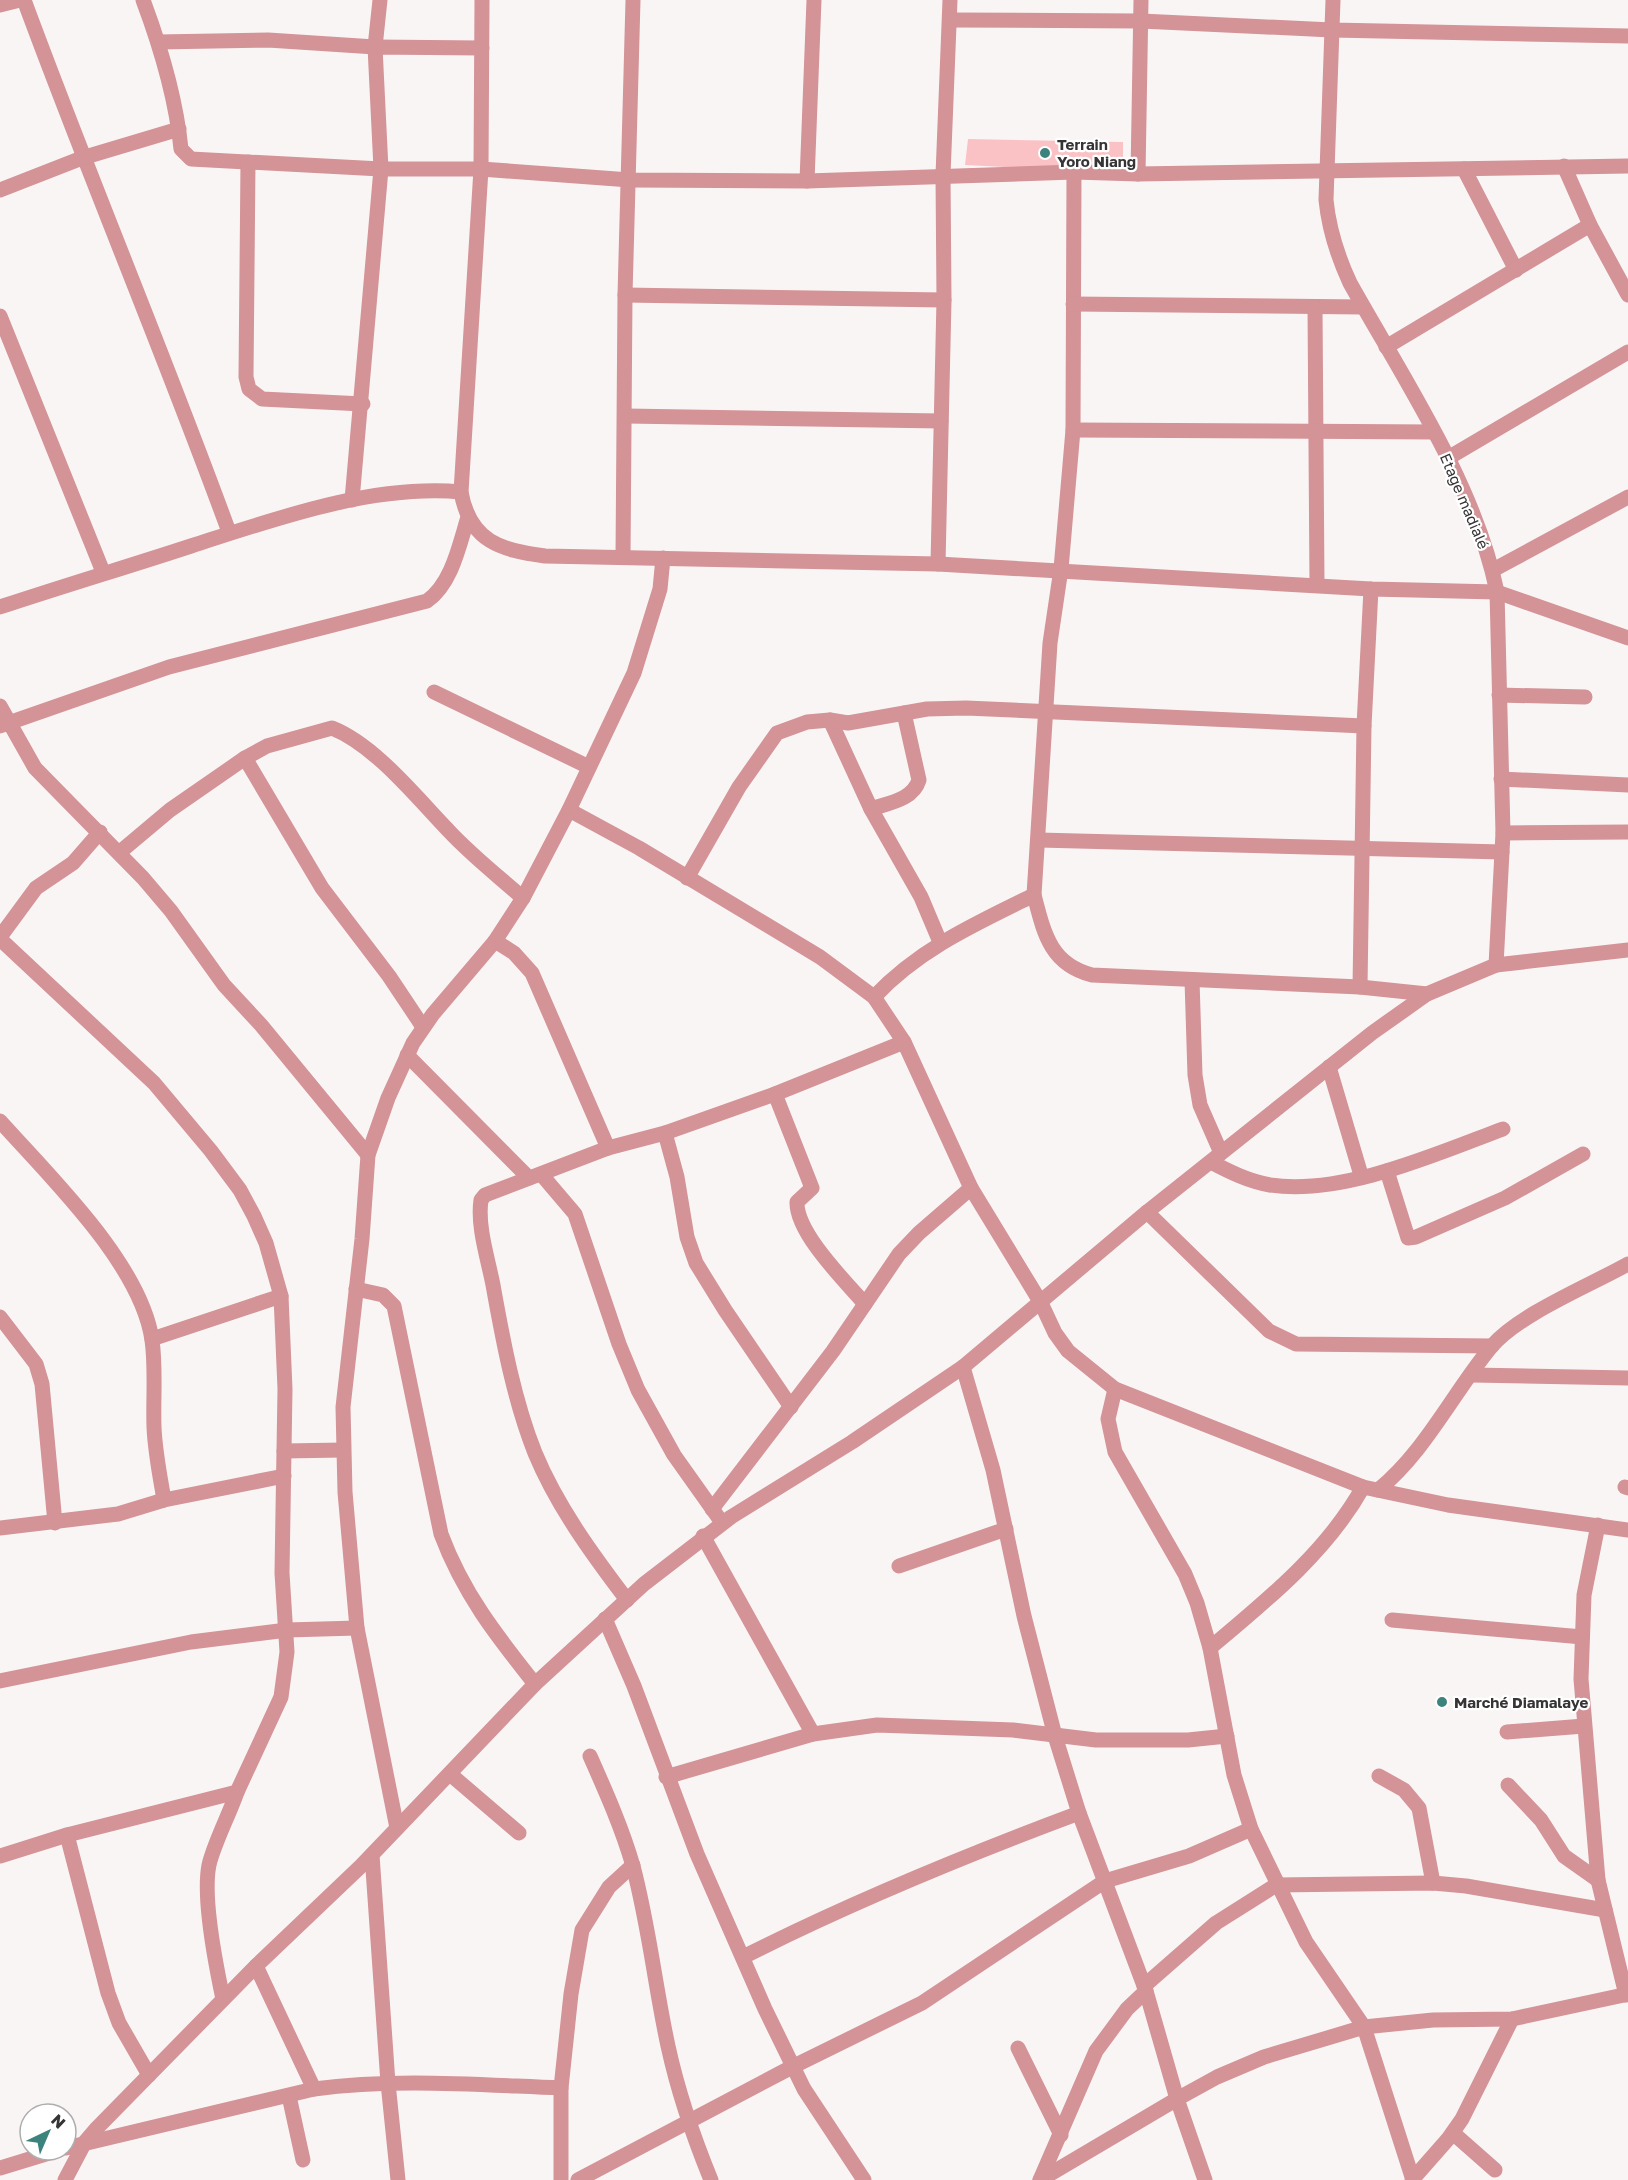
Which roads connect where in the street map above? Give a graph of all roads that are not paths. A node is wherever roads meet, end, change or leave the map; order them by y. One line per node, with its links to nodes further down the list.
1 (22, 0): 10 (street); 19 (street)
2 (143, 0): 15 (street)
3 (380, 0): 16 (street)
4 (482, 0): 17 (street)
5 (633, 0): 30 (street)
6 (814, 0): 31 (street)
7 (950, 0): 11 (street)
8 (1141, 0): 12 (street)
9 (1333, 0): 13 (street, Etage madialé)
10 (0, 5)
11 (950, 20): 12 (street); 29 (street)
12 (1141, 21): 13 (street); 28 (street)
13 (1332, 30): 14 (street); 27 (street, Etage madialé)
14 (1628, 36)
15 (158, 42): 16 (street); 18 (street)
16 (375, 47): 17 (street); 23 (street)
17 (482, 48): 24 (street)
18 (179, 129): 19 (street); 20 (street)
19 (82, 158): 32 (street); 55 (street)
20 (248, 162): 23 (street); 44 (street)
21 (1564, 166): 22 (street); 25 (street); 33 (street)
22 (1628, 166)
23 (381, 169): 24 (street); 44 (street)
24 (481, 169): 30 (street); 51 (street)
25 (1464, 169): 27 (street); 34 (street)
26 (1074, 172): 28 (street); 29 (street); 38 (street)
27 (1326, 172): 28 (street); 40 (street, Etage madialé)
28 (1138, 174)
29 (943, 175): 31 (street); 37 (street)
30 (630, 180): 31 (street); 35 (street)
31 (807, 181)
32 (0, 190)
33 (1590, 225): 34 (street); 36 (street)
34 (1516, 270): 42 (street)
35 (625, 295): 37 (street); 45 (street)
36 (1628, 295)
37 (944, 300): 46 (street)
38 (1073, 304): 39 (street); 47 (street)
39 (1314, 307): 40 (street); 48 (street)
40 (1363, 307): 42 (street, Etage madialé)
41 (0, 316): 61 (street)
42 (1386, 347): 49 (street, Etage madialé)
43 (1628, 352): 50 (street)
44 (363, 404): 53 (street)
45 (626, 416): 46 (street); 56 (street)
46 (941, 421): 58 (street)
47 (1073, 430): 48 (street); 59 (street)
48 (1316, 432): 49 (street); 62 (street)
49 (1434, 432): 50 (street, Etage madialé)
50 (1448, 458): 60 (street, Etage madialé)
51 (461, 492): 53 (street); 54 (street)
52 (1628, 497): 60 (street)
53 (352, 500): 55 (street)
54 (468, 517): 56 (street); 74 (street)
55 (230, 532): 61 (street)
56 (623, 557): 57 (street)
57 (663, 558): 58 (street); 77 (street)
58 (938, 564): 59 (street)
59 (1060, 569): 62 (street); 72 (street)
60 (1493, 570): 64 (street, Etage madialé)
61 (103, 572): 65 (street)
62 (1317, 585): 63 (street)
63 (1371, 590): 64 (street); 75 (street)
64 (1497, 592): 66 (street); 68 (street, Etage madialé)
65 (0, 608)
66 (1628, 638)
67 (434, 692): 77 (street)
68 (1499, 695): 69 (street); 78 (street, Etage madialé)
69 (1585, 698)
70 (0, 706): 74 (street)
71 (904, 713): 72 (street); 73 (street); 80 (street)
72 (1044, 713): 75 (street); 85 (street)
73 (830, 720): 80 (street); 89 (street)
74 (4, 725): 82 (street)
75 (1364, 726): 86 (street)
76 (245, 758): 87 (street); 91 (street); 101 (street)
77 (589, 767): 81 (street)
78 (1501, 779): 79 (street); 84 (street, Etage madialé)
79 (1628, 785)
80 (872, 809): 94 (street)
81 (569, 810): 89 (street); 91 (street)
82 (100, 832): 87 (street); 92 (street)
83 (1628, 832): 84 (street)
84 (1503, 833): 88 (street, Etage madialé)
85 (1039, 840): 86 (street); 90 (street)
86 (1363, 848): 88 (street); 98 (street)
87 (120, 852): 111 (street)
88 (1502, 852): 96 (street, Etage madialé)
89 (687, 878): 100 (street)
90 (1034, 895): 94 (street); 97 (street)
91 (523, 898): 93 (street)
92 (0, 938): 120 (street)
93 (495, 941): 101 (street); 109 (street)
94 (940, 942): 100 (street)
95 (1628, 950): 96 (street)
96 (1496, 964): 99 (street)
97 (1192, 980): 98 (street); 112 (street)
98 (1360, 987): 99 (street)
99 (1427, 994): 104 (street)
100 (874, 998): 102 (street)
101 (423, 1027): 103 (street)
102 (904, 1042): 105 (street); 116 (street)
103 (407, 1055): 111 (street); 115 (street)
104 (1329, 1067): 112 (street); 114 (street)
105 (775, 1094): 108 (street); 122 (street)
106 (0, 1121): 124 (street)
107 (1503, 1129): 113 (street)
108 (665, 1133): 109 (street); 130 (street)
109 (609, 1148): 115 (street)
110 (1583, 1154): 113 (street)
111 (368, 1155): 119 (street)
112 (1216, 1158): 114 (street); 117 (street)
113 (1387, 1171): 114 (street)
114 (1361, 1175)
115 (535, 1176): 136 (street); 145 (street)
116 (971, 1188): 121 (street); 122 (street)
117 (1147, 1212): 121 (street); 125 (street)
118 (1628, 1264): 125 (street)
119 (356, 1289): 132 (street); 153 (street)
120 (281, 1296): 124 (street); 131 (street)
121 (1041, 1303): 126 (street); 129 (street)
122 (865, 1304): 130 (street)
123 (0, 1317): 137 (street)
124 (152, 1339): 135 (street)
125 (1492, 1346): 127 (street)
126 (963, 1366): 138 (street); 141 (street)
127 (1472, 1375): 128 (street); 134 (street)
128 (1628, 1378)
129 (1115, 1389): 134 (street); 151 (street)
130 (791, 1407): 136 (street)
131 (284, 1450): 132 (street); 133 (street)
132 (343, 1450): 148 (street)
133 (284, 1476): 135 (street); 149 (street)
134 (1370, 1488): 139 (street); 151 (street)
135 (164, 1500): 137 (street)
136 (712, 1509): 138 (street)
137 (55, 1523): 140 (street)
138 (722, 1523): 143 (street)
139 (1598, 1526): 142 (street); 150 (street)
140 (0, 1528)
141 (1006, 1529): 144 (street); 157 (street)
142 (1628, 1530)
143 (703, 1536): 145 (street); 156 (street)
144 (899, 1566)
145 (627, 1600): 146 (street)
146 (605, 1619): 153 (street); 162 (street)
147 (1392, 1620): 150 (street)
148 (357, 1628): 149 (street); 166 (street)
149 (287, 1630): 152 (street); 164 (street)
150 (1582, 1636): 154 (street)
151 (1210, 1648): 158 (street)
152 (0, 1681)
153 (535, 1684): 160 (street)
154 (1584, 1726): 155 (street); 173 (street)
155 (1507, 1732)
156 (813, 1734): 157 (street); 162 (street)
157 (1055, 1736): 158 (street); 165 (street)
158 (1227, 1736): 167 (street)
159 (590, 1756): 172 (street)
160 (450, 1774): 166 (street); 168 (street)
161 (1379, 1776): 175 (street)
162 (666, 1777): 178 (street)
163 (1508, 1785): 173 (street)
164 (237, 1792): 169 (street); 182 (street)
165 (1079, 1813): 174 (street); 178 (street)
166 (397, 1828): 170 (street)
167 (1251, 1829): 174 (street); 176 (street)
168 (519, 1833)
169 (67, 1835): 171 (street); 187 (street)
170 (372, 1855): 179 (street); 188 (street)
171 (0, 1856)
172 (633, 1865): 189 (street); 193 (street)
173 (1598, 1880): 177 (street)
174 (1105, 1881): 180 (street); 186 (street)
175 (1433, 1883): 176 (street); 177 (street)
176 (1276, 1885): 180 (street); 184 (street)
177 (1605, 1910): 181 (street)
178 (743, 1957): 186 (street)
179 (256, 1966): 182 (street); 190 (street)
180 (1145, 1989): 192 (street); 195 (street)
181 (1627, 1995): 183 (street)
182 (223, 1999): 187 (street)
183 (1512, 2019): 184 (street); 194 (street)
184 (1364, 2027): 192 (street); 210 (street)
185 (1017, 2048): 195 (street)
186 (792, 2067): 193 (street); 207 (street)
187 (149, 2075): 196 (street)
188 (388, 2083): 189 (street); 190 (street); 203 (street)
189 (561, 2088): 204 (street)
190 (314, 2089): 191 (street)
191 (290, 2096): 196 (street); 198 (street)
192 (1177, 2099): 208 (street); 209 (street)
193 (688, 2124): 205 (street); 206 (street)
194 (1453, 2133): 201 (street); 210 (street)
195 (1060, 2134): 208 (street)
196 (85, 2142): 197 (street); 202 (street)
197 (78, 2144)
198 (303, 2160)
199 (20, 2162): 200 (street)
200 (0, 2168)
201 (1496, 2170)
202 (65, 2180)
203 (398, 2180)
204 (561, 2180)
205 (578, 2180)
206 (711, 2180)
207 (864, 2180)
208 (1040, 2180)
209 (1205, 2180)
210 (1412, 2180)

